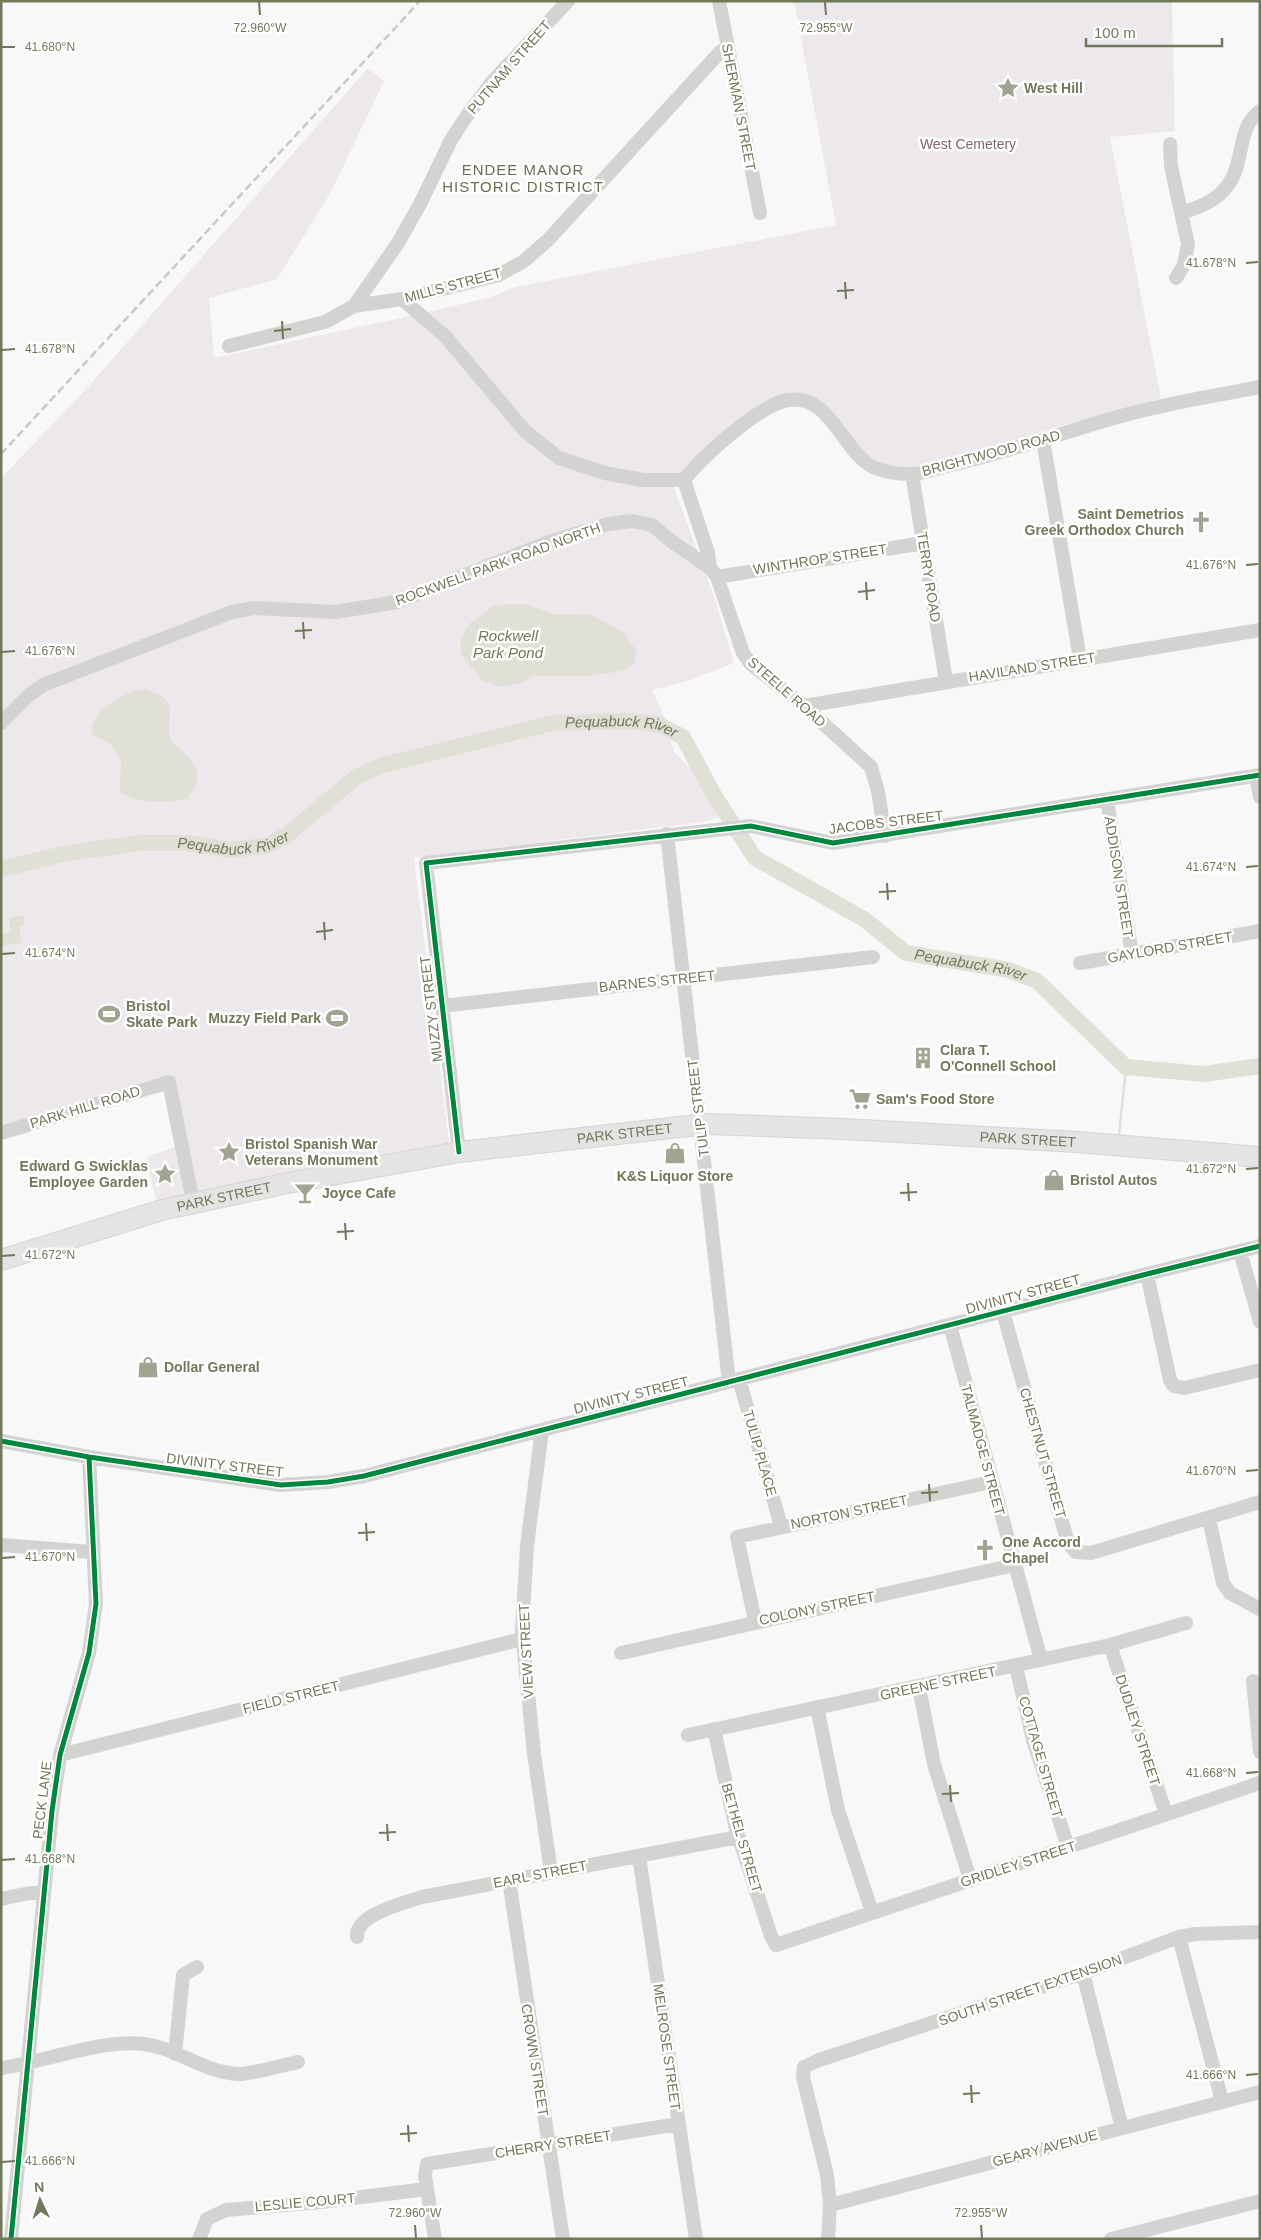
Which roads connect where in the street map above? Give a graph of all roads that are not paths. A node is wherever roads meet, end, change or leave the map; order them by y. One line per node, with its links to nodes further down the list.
1 (568, 1): 10 (street, PUTNAM STREET)
2 (719, 1): 3 (street, SHERMAN STREET)
3 (728, 48): 6 (street, SHERMAN STREET); 9 (street, MILLS STREET)
4 (1260, 111): 7 (street)
5 (1170, 144): 7 (street)
6 (760, 213)
7 (1182, 213): 8 (street)
8 (1176, 278)
9 (402, 299): 10 (street, MILLS STREET); 15 (street)
10 (354, 306): 11 (street, PUTNAM STREET)
11 (229, 346)
12 (1260, 387): 13 (street, BRIGHTWOOD ROAD)
13 (1043, 440): 14 (street, BRIGHTWOOD ROAD); 19 (street)
14 (912, 474): 15 (street, BRIGHTWOOD ROAD); 16 (street, TERRY ROAD)
15 (684, 480): 17 (street, STEELE ROAD)
16 (923, 543): 17 (street, WINTHROP STREET); 20 (street, TERRY ROAD)
17 (714, 573): 21 (street, STEELE ROAD); 22 (street, ROCKWELL PARK ROAD NORTH)
18 (1260, 630): 19 (street, HAVILAND STREET)
19 (1080, 659): 20 (street, HAVILAND STREET)
20 (946, 681): 21 (street, HAVILAND STREET)
21 (804, 706): 27 (street, STEELE ROAD)
22 (1, 723)
23 (1258, 775): 24 (street); 25 (street, JACOBS STREET)
24 (1260, 797)
25 (1107, 800): 27 (street, JACOBS STREET); 30 (street, ADDISON STREET)
26 (666, 834): 27 (street, JACOBS STREET); 28 (street, JACOBS STREET); 33 (street, TULIP STREET)
27 (885, 836)
28 (426, 863): 34 (street, MUZZY STREET)
29 (1260, 931): 30 (street, GAYLORD STREET)
30 (1132, 954): 32 (street, GAYLORD STREET)
31 (872, 958): 33 (street, BARNES STREET)
32 (1080, 963)
33 (682, 978): 34 (street, BARNES STREET); 35 (street, TULIP STREET)
34 (442, 1006): 37 (street, MUZZY STREET)
35 (700, 1125): 37 (highway, PARK STREET); 38 (highway, PARK STREET); 48 (street, TULIP STREET)
36 (1, 1132): 39 (street, PARK HILL ROAD)
37 (459, 1152): 39 (highway, PARK STREET)
38 (1260, 1157)
39 (193, 1202): 42 (highway, PARK STREET)
40 (1260, 1246): 41 (street, DIVINITY STREET)
41 (1240, 1251): 43 (street, DIVINITY STREET); 45 (street)
42 (1, 1260)
43 (1147, 1274): 44 (street, DIVINITY STREET); 47 (street)
44 (1003, 1312): 46 (street, DIVINITY STREET); 54 (street, CHESTNUT STREET)
45 (1260, 1322)
46 (950, 1325): 48 (street, DIVINITY STREET); 52 (street, TALMADGE STREET)
47 (1260, 1370)
48 (734, 1380): 49 (street, DIVINITY STREET); 55 (street, TULIP PLACE)
49 (542, 1430): 51 (street, DIVINITY STREET); 62 (street, VIEW STREET)
50 (1, 1441): 51 (street, DIVINITY STREET)
51 (89, 1457): 57 (street, PECK LANE)
52 (991, 1482): 55 (street, NORTON STREET); 58 (street, TALMADGE STREET)
53 (1260, 1502): 54 (street, CHESTNUT STREET)
54 (1209, 1519): 59 (street)
55 (781, 1526): 60 (street, NORTON STREET)
56 (1, 1545): 57 (street)
57 (92, 1552): 73 (street, PECK LANE)
58 (1014, 1565): 60 (street, COLONY STREET); 65 (street, TALMADGE STREET)
59 (1260, 1608)
60 (756, 1621): 64 (street, COLONY STREET)
61 (1186, 1623): 63 (street, GREENE STREET)
62 (522, 1640): 73 (street, FIELD STREET); 79 (street, VIEW STREET)
63 (1110, 1645): 65 (street, GREENE STREET); 75 (street, DUDLEY STREET)
64 (621, 1653)
65 (1041, 1660): 66 (street, GREENE STREET)
66 (1016, 1666): 68 (street, GREENE STREET); 77 (street, COTTAGE STREET)
67 (1254, 1681): 72 (street)
68 (919, 1687): 69 (street, GREENE STREET); 80 (street)
69 (817, 1707): 70 (street, GREENE STREET); 84 (street)
70 (714, 1729): 71 (street, GREENE STREET); 76 (street, BETHEL STREET)
71 (688, 1735)
72 (1260, 1752)
73 (60, 1755): 82 (street, PECK LANE)
74 (1260, 1783): 75 (street, GRIDLEY STREET)
75 (1166, 1814): 77 (street, GRIDLEY STREET)
76 (738, 1837): 78 (street, EARL STREET); 88 (street, BETHEL STREET)
77 (1068, 1847): 80 (street, GRIDLEY STREET)
78 (639, 1856): 79 (street, EARL STREET); 97 (street, MELROSE STREET)
79 (551, 1872): 81 (street, EARL STREET)
80 (970, 1879): 84 (street, GRIDLEY STREET)
81 (509, 1880): 86 (street, EARL STREET); 99 (street, CROWN STREET)
82 (43, 1894): 83 (street); 93 (street, PECK LANE)
83 (1, 1899)
84 (872, 1912): 88 (street, GRIDLEY STREET)
85 (1260, 1932): 87 (street, SOUTH STREET EXTENSION)
86 (357, 1937)
87 (1180, 1937): 90 (street, SOUTH STREET EXTENSION); 96 (street)
88 (776, 1945)
89 (196, 1967): 91 (street)
90 (1083, 1973): 98 (street); 102 (street, SOUTH STREET EXTENSION)
91 (175, 2054): 92 (street); 93 (street)
92 (298, 2062)
93 (27, 2064): 94 (street); 103 (street, PECK LANE)
94 (1, 2068)
95 (1260, 2092): 96 (street, GEARY AVENUE)
96 (1222, 2101): 98 (street, GEARY AVENUE)
97 (679, 2124): 99 (street, CHERRY STREET); 107 (street, MELROSE STREET)
98 (1122, 2128): 102 (street, GEARY AVENUE)
99 (548, 2144): 100 (street, CHERRY STREET); 106 (street, CROWN STREET)
100 (427, 2189): 104 (street, LESLIE COURT); 105 (street)
101 (1260, 2201): 109 (street)
102 (830, 2205): 108 (street)
103 (11, 2239)
104 (199, 2239)
105 (435, 2239)
106 (563, 2239)
107 (696, 2239)
108 (828, 2239)
109 (1111, 2239)

